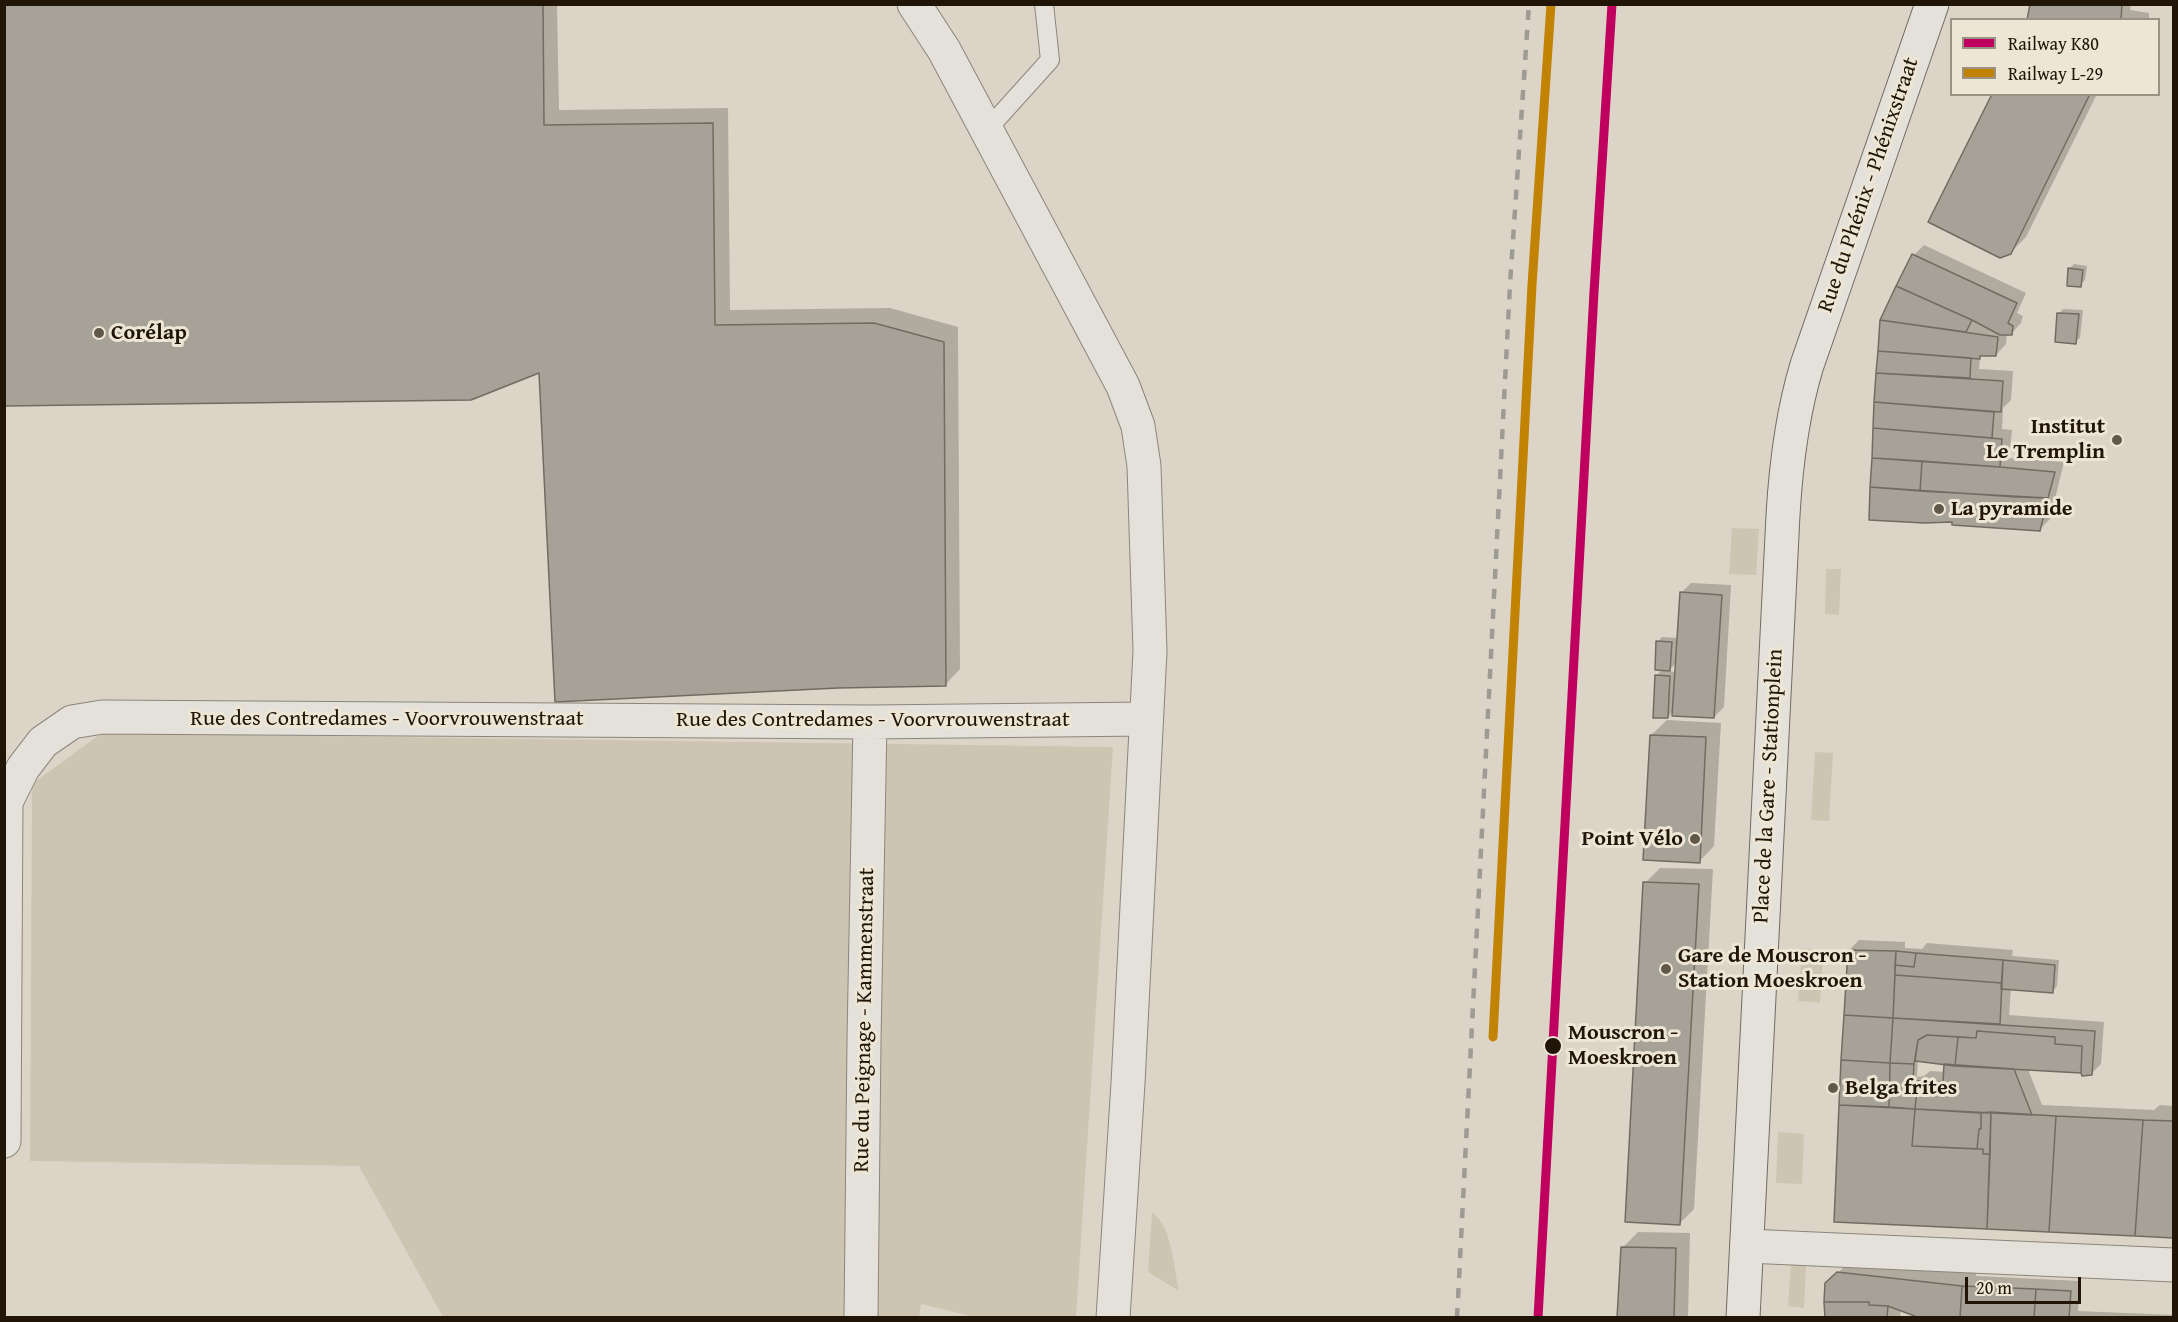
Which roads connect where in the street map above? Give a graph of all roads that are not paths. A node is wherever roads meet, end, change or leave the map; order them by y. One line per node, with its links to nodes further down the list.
1 (914, 4): 4 (street)
2 (1044, 4): 4 (lane)
3 (1932, 4): 5 (street, Rue du Phénix - Phénixstraat)
4 (986, 131): 6 (street)
5 (1807, 365): 9 (street, Place de la Gare - Stationplein)
6 (1146, 719): 7 (street, Rue des Contredames - Voorvrouwenstraat); 12 (street)
7 (870, 722): 8 (street, Rue des Contredames - Voorvrouwenstraat); 11 (street, Rue du Peignage - Kammenstraat)
8 (4, 1141)
9 (1747, 1246): 10 (street); 13 (street, Place de la Gare - Stationplein)
10 (2174, 1264)
11 (861, 1317)
12 (1113, 1317)
13 (1743, 1317)

